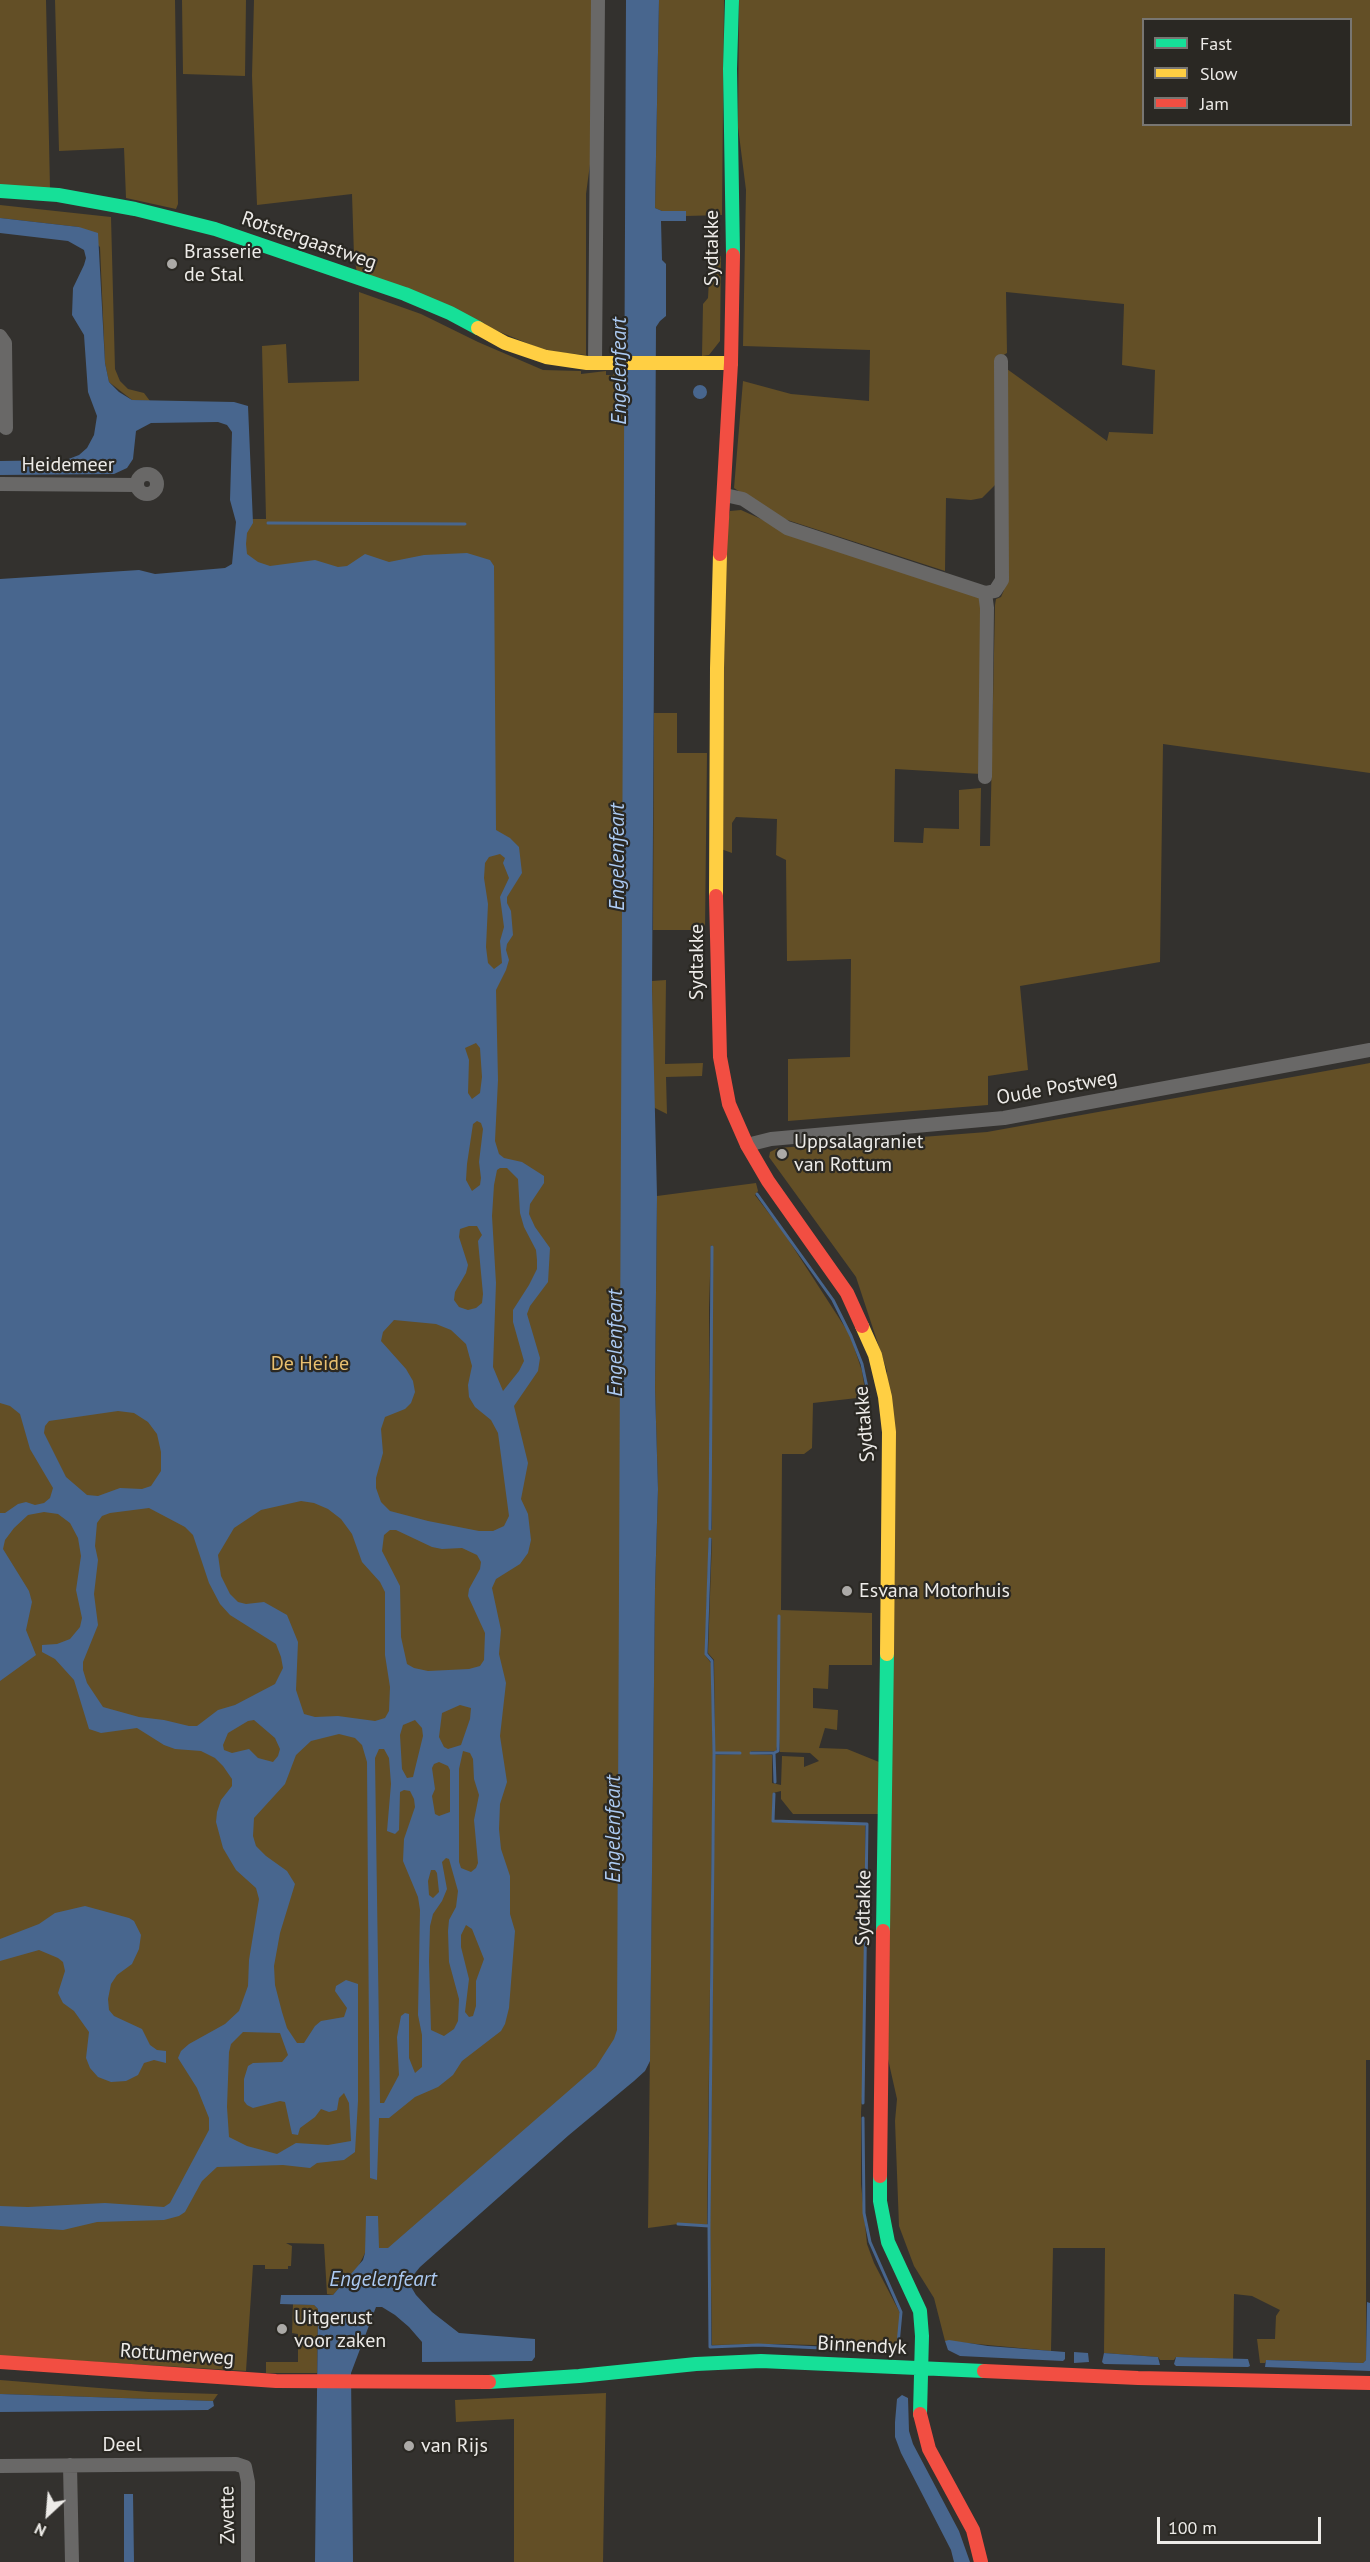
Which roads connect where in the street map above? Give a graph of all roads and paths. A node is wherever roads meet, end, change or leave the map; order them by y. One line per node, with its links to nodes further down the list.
1 (598, 0): 6 (street)
2 (732, 0): 7 (street, Sydtakke)
3 (0, 191): 6 (street, Rotstergaastweg)
4 (0, 336): 8 (street)
5 (1001, 361): 12 (street)
6 (595, 363): 7 (street, Rotstergaastweg)
7 (731, 363): 11 (street, Sydtakke)
8 (6, 428)
9 (0, 484): 10 (street, Heidemeer)
10 (137, 485)
11 (725, 495): 12 (street); 15 (street, Sydtakke)
12 (985, 592): 13 (street)
13 (985, 777)
14 (1370, 1050): 15 (street, Oude Postweg)
15 (747, 1145): 17 (street, Sydtakke)
16 (0, 2361): 18 (street, Rottumerweg)
17 (921, 2368): 18 (street, Binnendyk); 19 (street, Binnendyk); 25 (street, Sydtakke)
18 (352, 2382)
19 (1370, 2383)
20 (70, 2465): 21 (street, Deel); 22 (street, Deel); 23 (street)
21 (0, 2466)
22 (244, 2467): 24 (street, Zwette)
23 (72, 2562)
24 (248, 2562)
25 (981, 2562)

